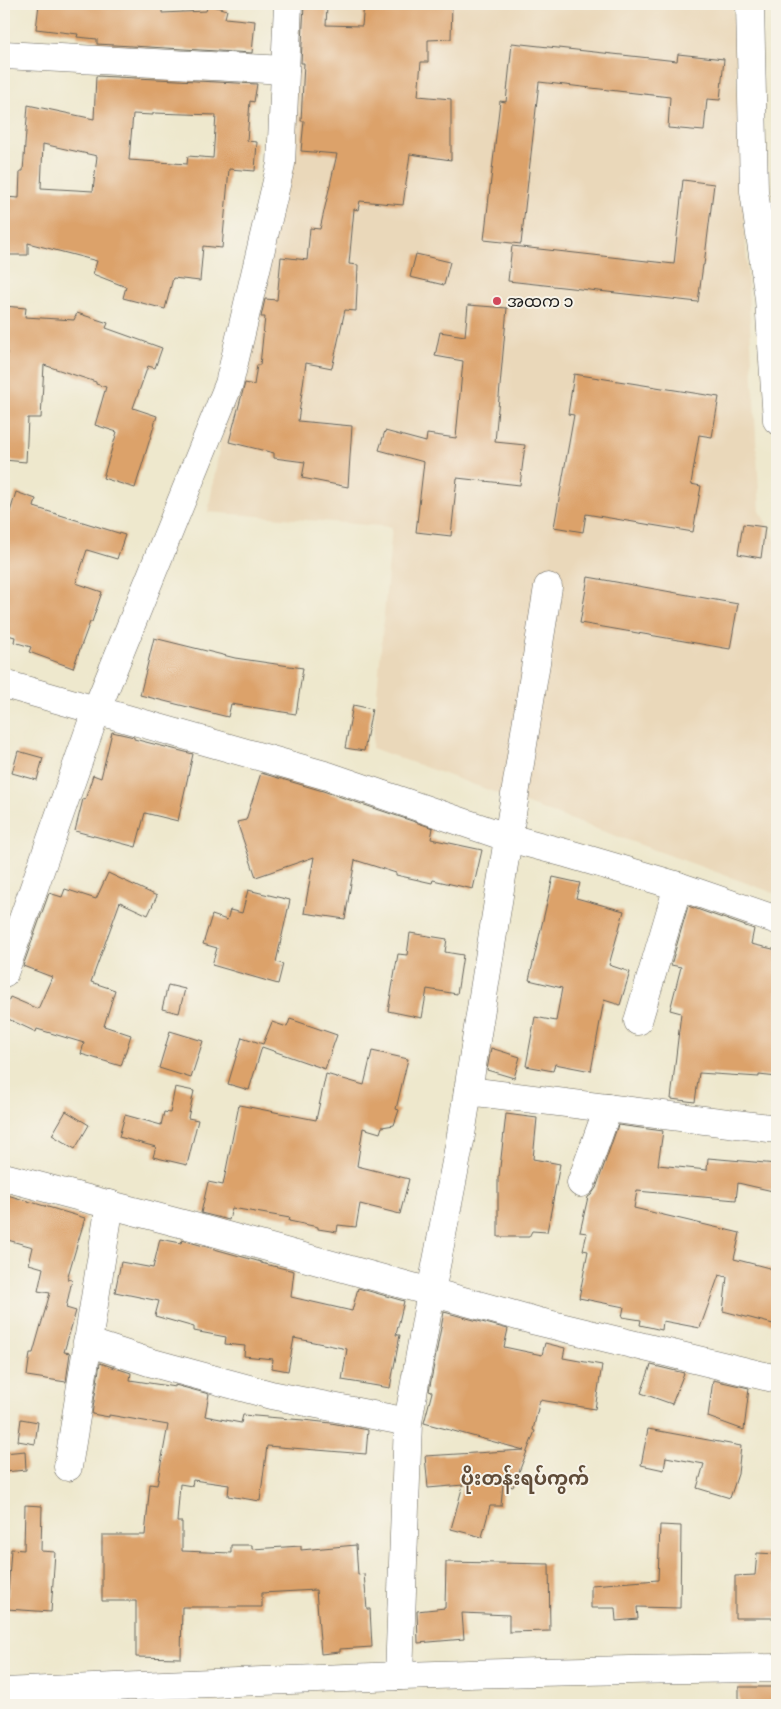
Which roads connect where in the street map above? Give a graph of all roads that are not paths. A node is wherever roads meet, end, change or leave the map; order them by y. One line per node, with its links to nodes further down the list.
1 (288, 4): 4 (street)
2 (750, 4): 5 (street)
3 (4, 55): 4 (street)
4 (285, 70): 8 (street)
5 (777, 420)
6 (548, 587): 9 (street)
7 (4, 684): 8 (street)
8 (96, 711): 9 (street); 12 (street)
9 (509, 838): 10 (street); 14 (street)
10 (678, 886): 11 (street); 13 (street)
11 (777, 920)
12 (4, 973)
13 (638, 1021)
14 (468, 1090): 15 (street); 20 (street)
15 (608, 1108): 16 (street); 18 (street)
16 (777, 1129)
17 (4, 1177): 19 (street)
18 (582, 1183)
19 (110, 1204): 20 (street); 21 (street)
20 (431, 1292): 22 (street); 23 (street)
21 (87, 1342): 23 (street); 24 (street)
22 (777, 1379)
23 (408, 1422): 26 (street)
24 (68, 1467)
25 (777, 1668): 26 (street)
26 (399, 1676): 27 (street)
27 (4, 1692)

